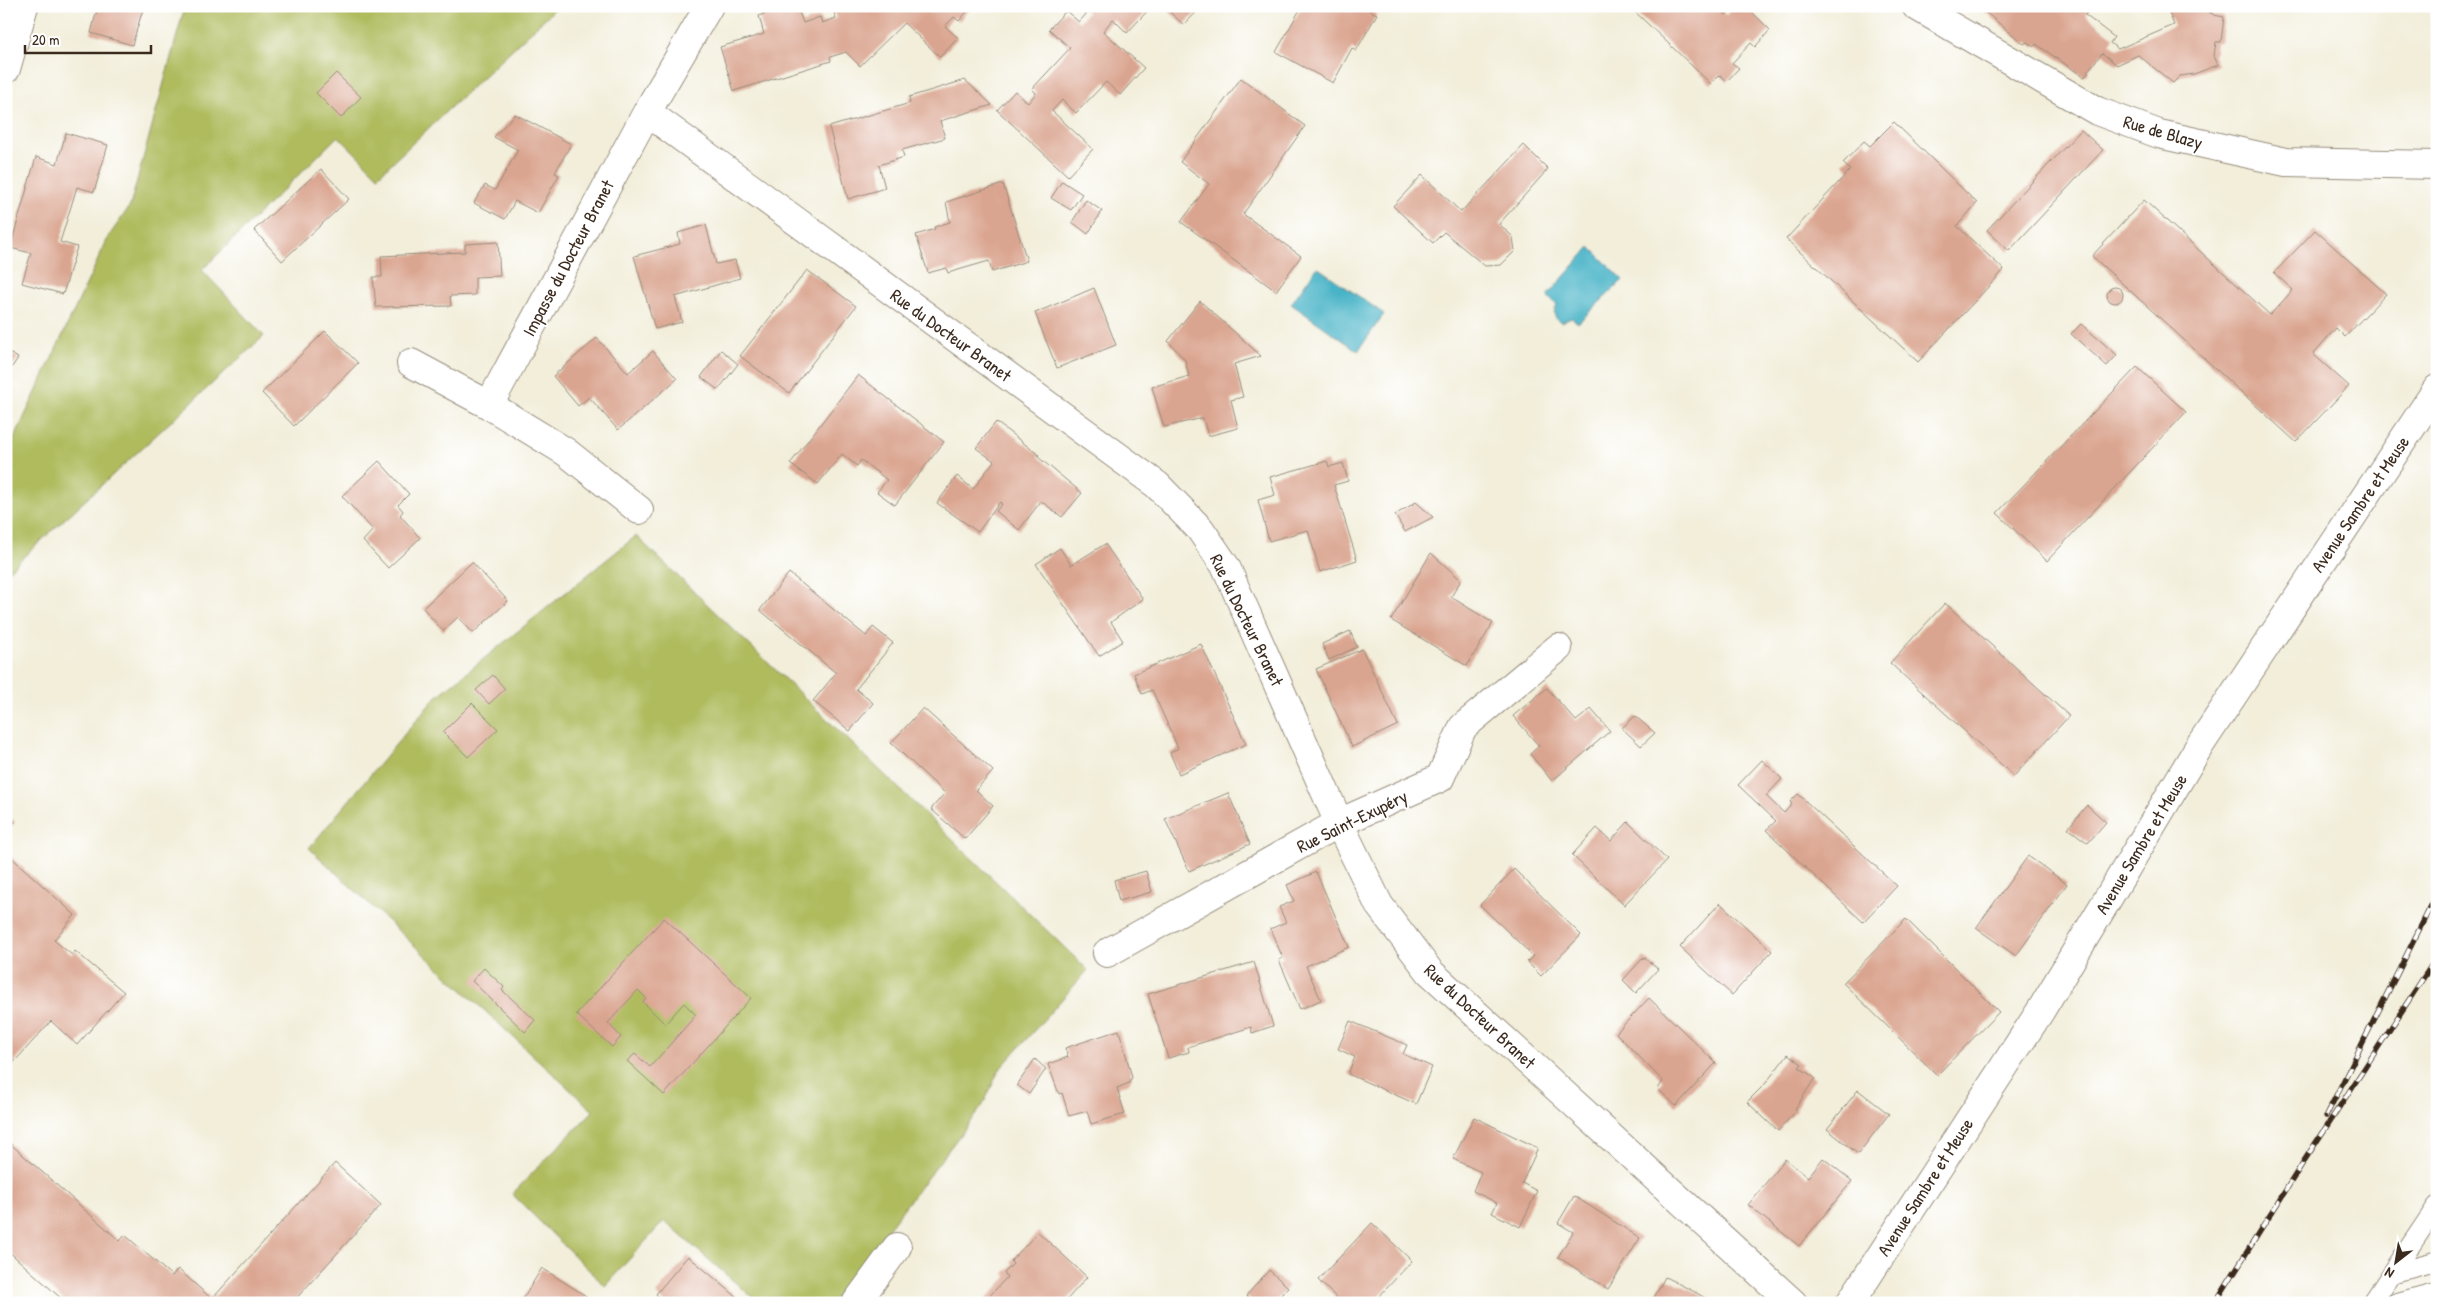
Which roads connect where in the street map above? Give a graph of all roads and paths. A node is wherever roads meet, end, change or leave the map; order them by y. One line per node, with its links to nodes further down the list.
1 (24, 6): 4 (street)
2 (709, 6): 5 (street)
3 (1916, 6): 6 (street, Rue de Blazy)
4 (6, 69)
5 (647, 112): 9 (street, Impasse du Docteur Branet); 12 (street, Rue du Docteur Branet)
6 (2437, 165)
7 (411, 363): 9 (street)
8 (2437, 390): 23 (street, Avenue Sambre et Meuse)
9 (490, 405): 10 (street)
10 (639, 510)
11 (1558, 648): 12 (street, Rue Saint-Exupéry)
12 (1339, 823): 13 (street, Rue Saint-Exupéry); 22 (street, Rue du Docteur Branet)
13 (1107, 953)
14 (2437, 1206): 16 (lane)
15 (2437, 1232): 16 (lane)
16 (2415, 1238): 19 (lane)
17 (897, 1247): 21 (street)
18 (2437, 1261): 19 (lane)
19 (2392, 1273): 24 (lane)
20 (2437, 1292): 25 (lane)
21 (856, 1303)
22 (1793, 1303)
23 (1850, 1303)
24 (2372, 1303)
25 (2396, 1303)

